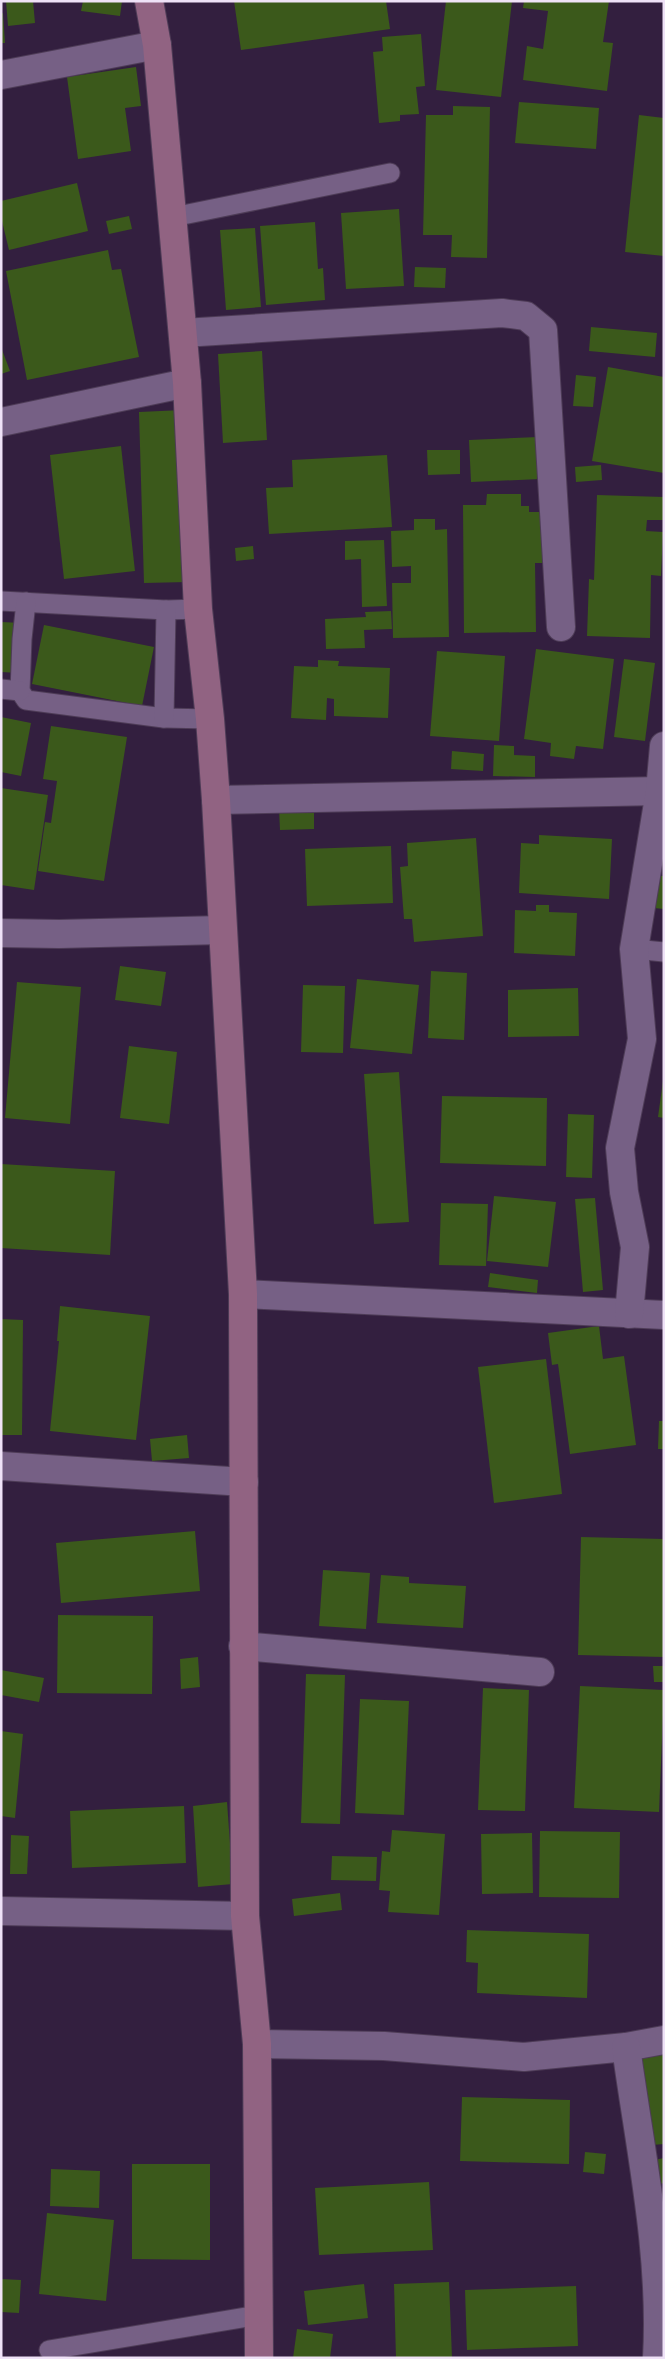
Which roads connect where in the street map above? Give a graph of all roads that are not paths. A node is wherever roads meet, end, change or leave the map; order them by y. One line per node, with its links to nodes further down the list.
1 (149, 1): 2 (street)
2 (157, 45): 3 (street); 5 (street)
3 (1, 75)
4 (390, 173): 5 (lane)
5 (172, 217): 6 (street)
6 (183, 334): 7 (street); 13 (street)
7 (187, 383): 8 (street); 11 (street)
8 (1, 422)
9 (1, 601): 10 (lane)
10 (26, 602): 12 (lane); 15 (lane)
11 (198, 609): 12 (lane); 17 (street)
12 (166, 610): 16 (lane)
13 (561, 627)
14 (1, 689): 15 (lane)
15 (20, 691): 16 (lane)
16 (164, 718): 17 (lane)
17 (210, 719): 20 (street)
18 (664, 746): 19 (street)
19 (660, 791): 20 (street); 23 (street)
20 (216, 800): 21 (street)
21 (222, 930): 22 (street); 25 (street)
22 (1, 933)
23 (634, 949): 24 (lane); 26 (street)
24 (664, 952)
25 (243, 1294): 26 (street); 29 (street)
26 (629, 1314): 27 (street)
27 (664, 1315)
28 (1, 1466): 29 (street)
29 (244, 1482): 30 (street)
30 (243, 1646): 31 (street); 33 (street)
31 (540, 1672)
32 (1, 1911): 33 (street)
33 (245, 1916): 35 (street)
34 (664, 2040): 36 (street)
35 (257, 2044): 36 (street); 37 (street)
36 (626, 2047): 40 (street)
37 (259, 2314): 38 (lane); 39 (street)
38 (49, 2350)
39 (259, 2358)
40 (657, 2358)

